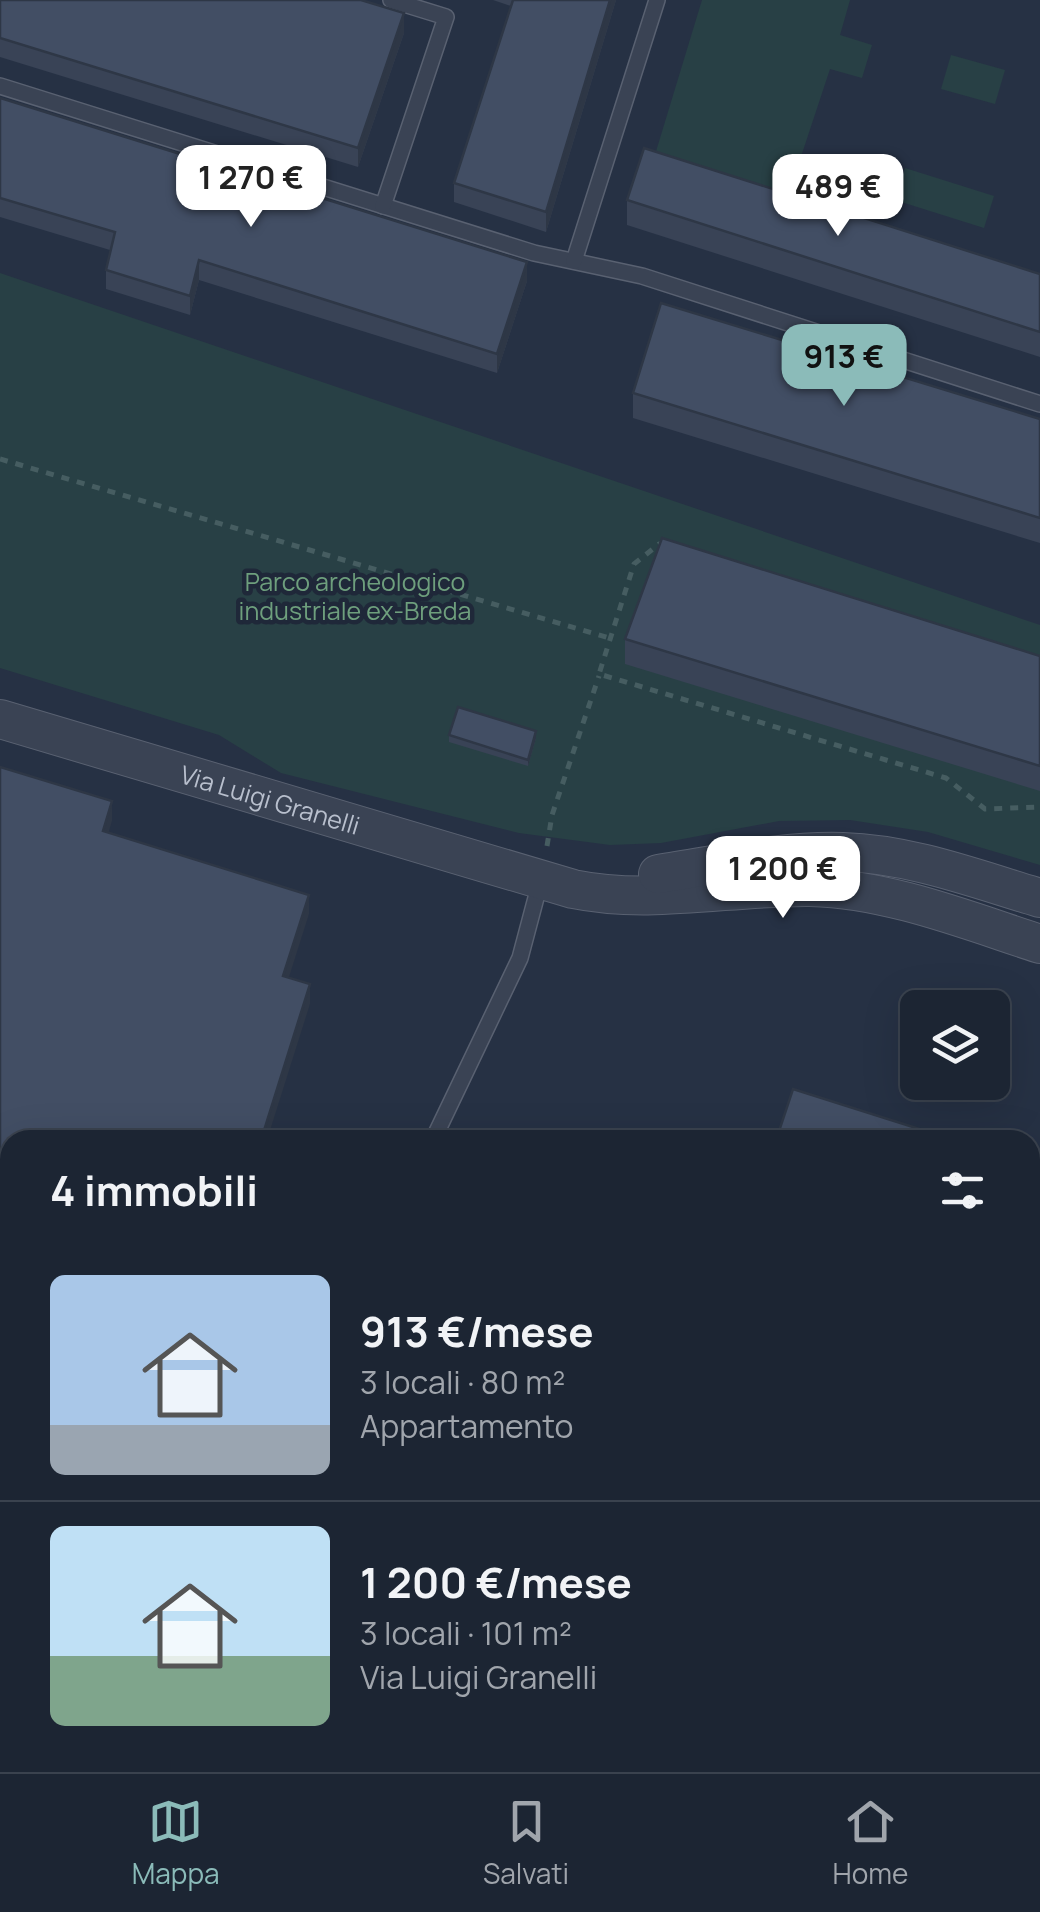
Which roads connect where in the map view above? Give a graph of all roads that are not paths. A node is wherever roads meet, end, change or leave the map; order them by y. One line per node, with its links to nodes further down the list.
1 (391, 0): 4 (lane)
2 (658, 0): 5 (lane)
3 (0, 86): 4 (lane)
4 (384, 206): 5 (lane)
5 (574, 261): 6 (lane)
6 (1040, 404)
7 (0, 720): 8 (street, Via Luigi Granelli)
8 (540, 879): 9 (street, Via Luigi Granelli); 10 (street, Via Luigi Granelli); 11 (lane)
9 (1040, 898)
10 (1040, 944)
11 (438, 1130)

